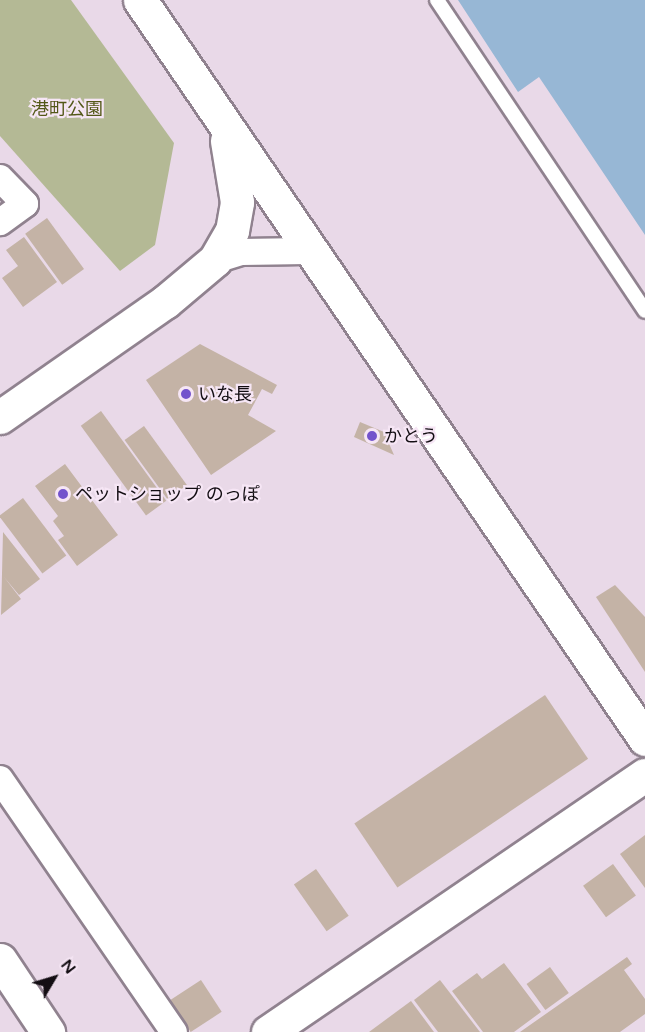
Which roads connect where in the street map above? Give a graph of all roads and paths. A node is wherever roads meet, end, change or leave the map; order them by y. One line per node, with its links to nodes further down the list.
1 (140, 0): 3 (street)
2 (437, 0): 8 (lane)
3 (223, 124): 6 (street); 7 (street)
4 (0, 178): 5 (street)
5 (0, 222)
6 (307, 251): 7 (street); 10 (street)
7 (215, 260): 9 (street)
8 (645, 311)
9 (0, 417)
10 (645, 739)
11 (645, 775): 16 (street)
12 (0, 779): 15 (street)
13 (0, 960): 14 (street)
14 (48, 1032)
15 (174, 1032)
16 (268, 1032)

